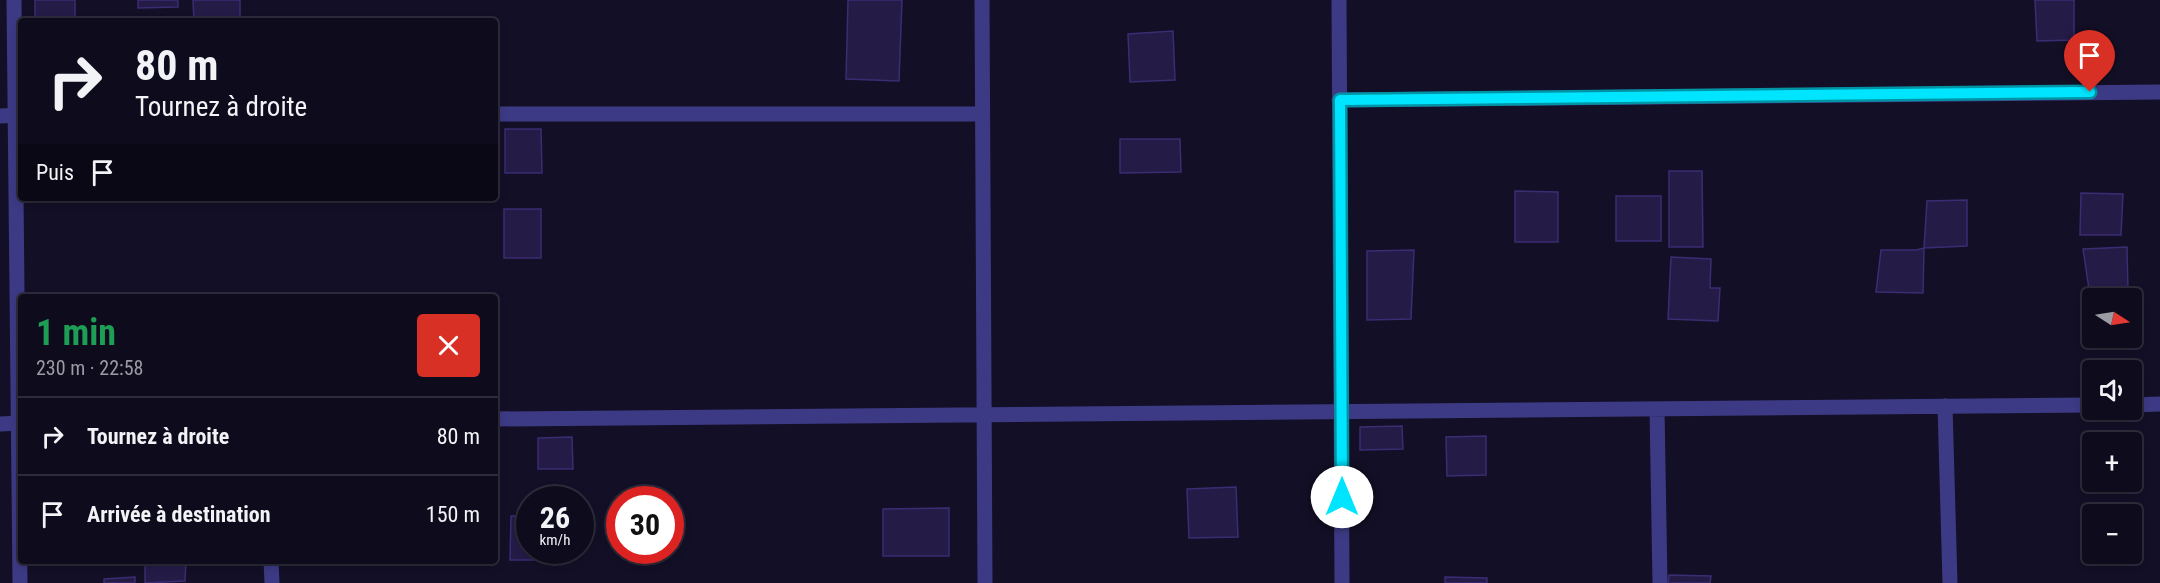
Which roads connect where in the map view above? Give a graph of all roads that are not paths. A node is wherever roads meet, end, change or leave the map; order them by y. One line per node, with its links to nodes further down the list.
1 (14, 0): 8 (street)
2 (982, 0): 7 (street)
3 (1339, 0): 5 (street)
4 (2160, 92): 5 (street)
5 (1340, 100): 15 (street)
6 (498, 114): 7 (street)
7 (982, 114): 16 (street)
8 (12, 115): 9 (street)
9 (18, 346)
10 (2160, 404): 12 (street)
11 (2082, 405): 13 (street)
12 (2142, 405)
13 (1945, 406): 14 (street); 27 (street)
14 (1657, 409): 15 (street); 26 (street)
15 (1341, 411): 16 (street); 25 (street)
16 (985, 415): 17 (street); 24 (street)
17 (498, 419)
18 (18, 423): 19 (street)
19 (0, 424)
20 (20, 564): 22 (street)
21 (271, 564): 23 (street)
22 (20, 583)
23 (272, 583)
24 (985, 583)
25 (1342, 583)
26 (1660, 583)
27 (1950, 583)

